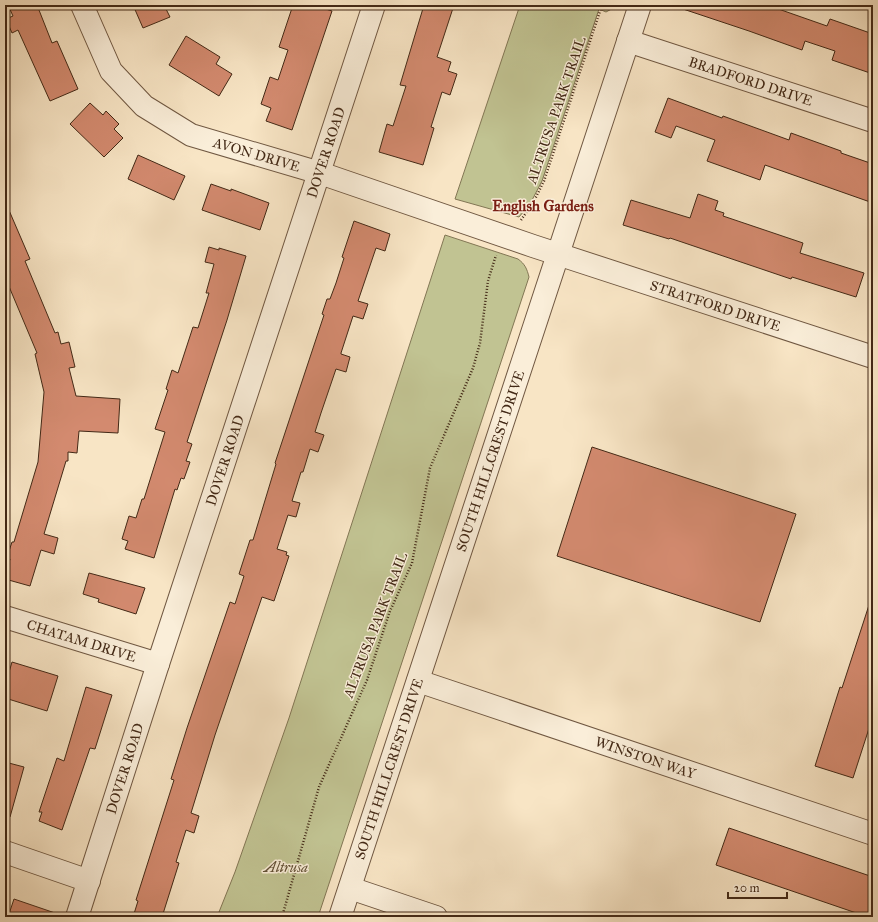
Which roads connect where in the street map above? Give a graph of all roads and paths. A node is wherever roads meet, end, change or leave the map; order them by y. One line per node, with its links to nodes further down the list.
1 (82, 5): 7 (street, AVON DRIVE)
2 (374, 5): 7 (street, DOVER ROAD)
3 (602, 5): 8 (path, ALTRUSA PARK TRAIL)
4 (640, 5): 5 (street, SOUTH HILLCREST DRIVE)
5 (628, 41): 6 (street, BRADFORD DRIVE); 9 (street, SOUTH HILLCREST DRIVE)
6 (873, 121)
7 (320, 173): 8 (street, AVON DRIVE); 12 (street, DOVER ROAD)
8 (508, 238): 9 (street, AVON DRIVE); 19 (path, ALTRUSA PARK TRAIL)
9 (558, 254): 10 (street, STRATFORD DRIVE); 13 (street, SOUTH HILLCREST DRIVE)
10 (873, 358)
11 (5, 618): 12 (street, CHATAM DRIVE)
12 (158, 664): 16 (street, DOVER ROAD)
13 (418, 681): 14 (street, WINSTON WAY); 17 (street, SOUTH HILLCREST DRIVE)
14 (873, 834)
15 (5, 852): 16 (street)
16 (89, 881): 18 (street, DOVER ROAD)
17 (350, 888): 20 (street, SOUTH HILLCREST DRIVE); 21 (street)
18 (77, 917)
19 (282, 917)
20 (340, 917)
21 (436, 917)

